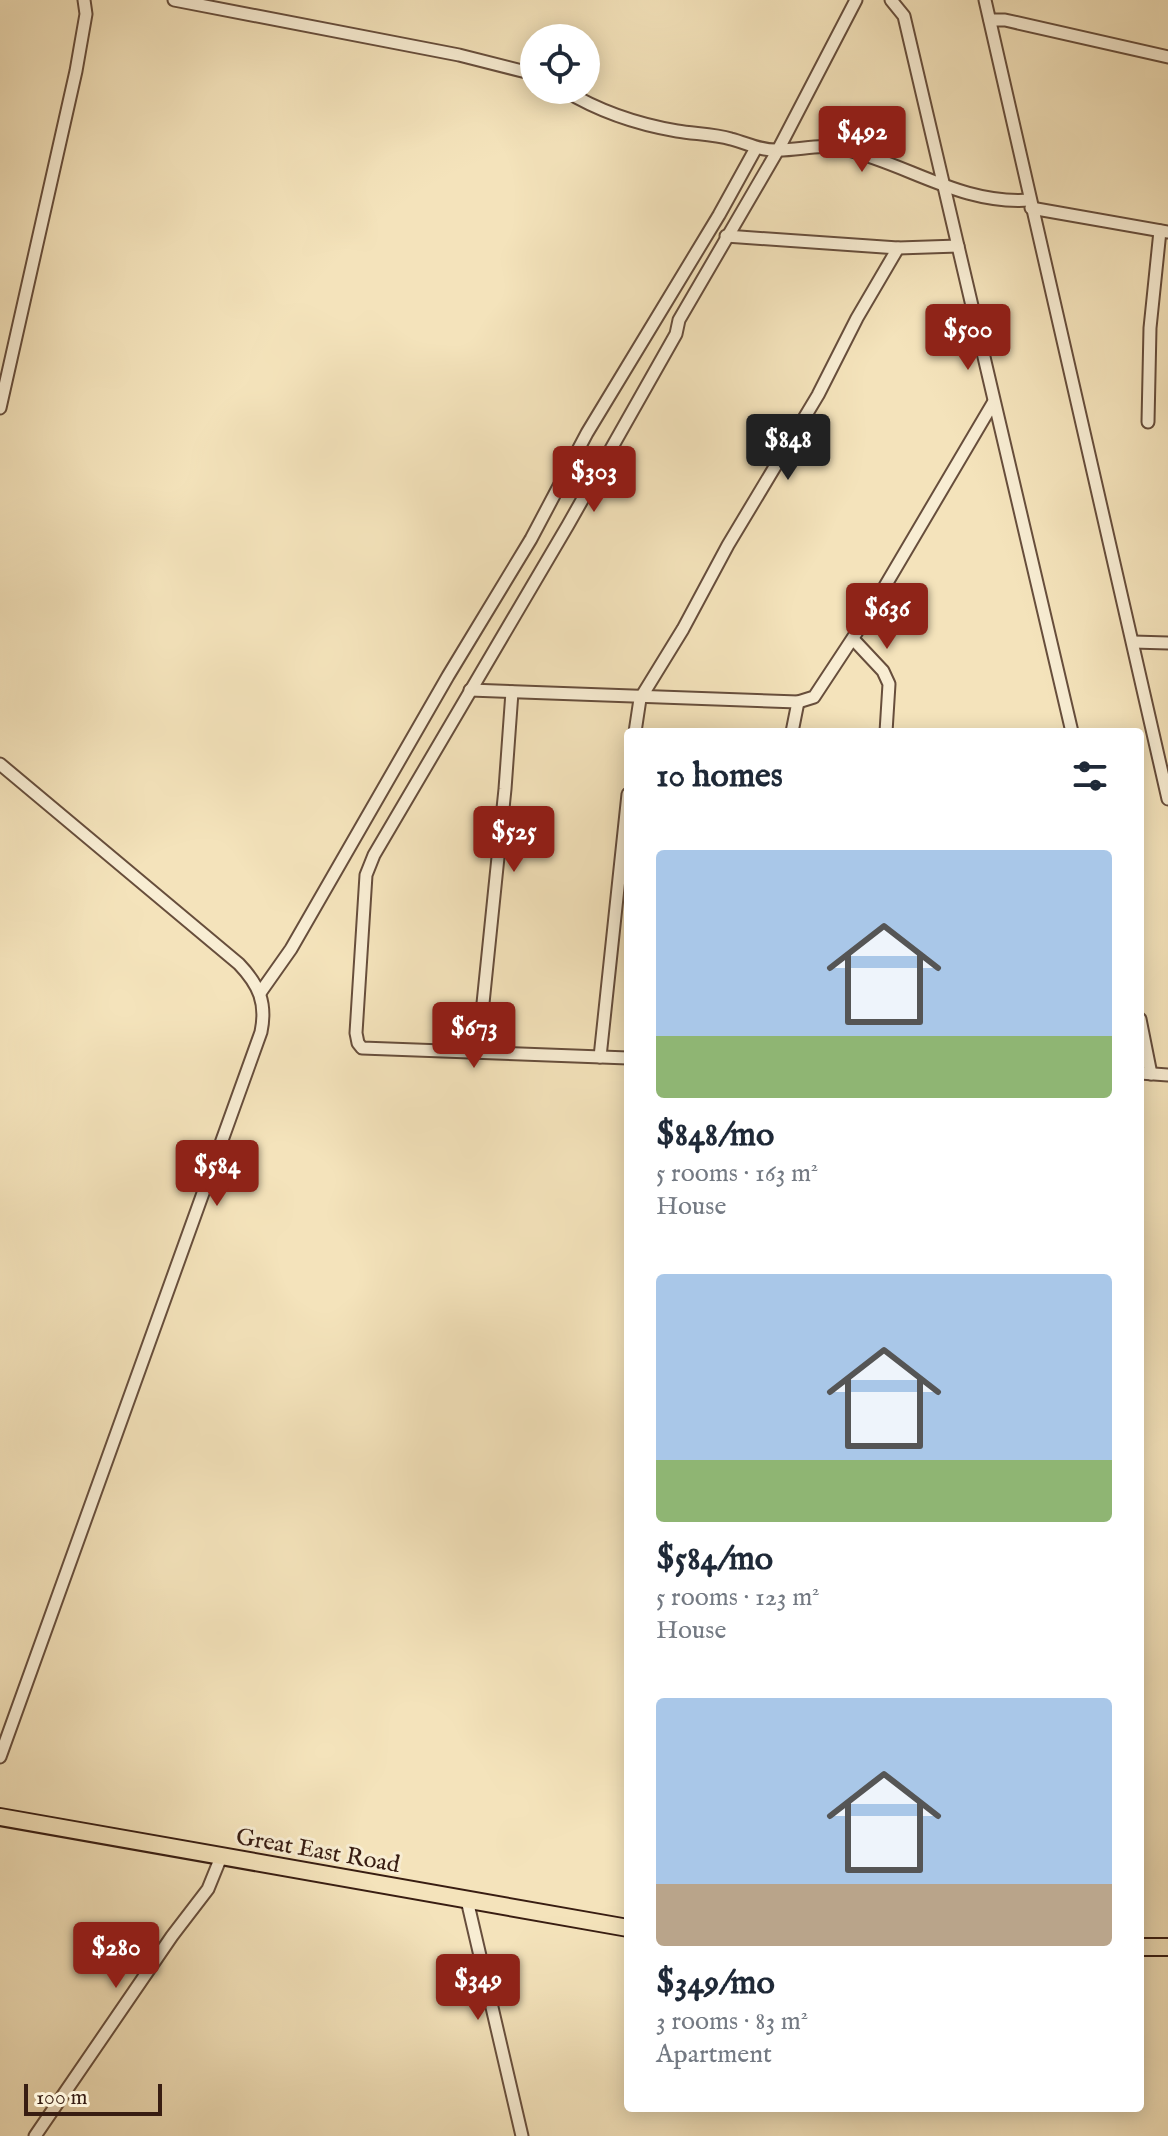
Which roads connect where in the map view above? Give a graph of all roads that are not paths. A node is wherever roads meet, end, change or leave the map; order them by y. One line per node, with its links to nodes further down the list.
1 (84, 0): 19 (street)
2 (174, 0): 8 (street)
3 (856, 0): 11 (street)
4 (891, 0): 12 (street)
5 (985, 0): 6 (street)
6 (990, 20): 7 (street); 13 (street)
7 (1168, 57)
8 (520, 71)
9 (589, 104): 10 (street)
10 (756, 148): 11 (street); 32 (street)
11 (778, 150): 12 (street); 15 (street)
12 (946, 188): 13 (street); 16 (street)
13 (1031, 204): 14 (street); 22 (street)
14 (1164, 232): 20 (street)
15 (726, 236): 17 (street); 24 (street)
16 (958, 246): 17 (street); 18 (street)
17 (898, 248): 26 (street)
18 (993, 403): 21 (street); 31 (street)
19 (0, 408)
20 (1148, 422)
21 (853, 639): 27 (street); 30 (street)
22 (1133, 642): 23 (street); 35 (street)
23 (1168, 643)
24 (470, 690): 25 (street); 33 (street)
25 (512, 692): 26 (street); 38 (street)
26 (643, 696): 27 (street); 28 (street)
27 (798, 702): 29 (street)
28 (636, 728)
29 (793, 728)
30 (886, 728)
31 (1071, 728)
32 (400, 762): 33 (street); 37 (street)
33 (427, 763): 38 (street)
34 (0, 764): 37 (street)
35 (1168, 799)
36 (624, 832): 39 (street)
37 (260, 993): 43 (street)
38 (478, 1052): 39 (street)
39 (600, 1057): 40 (street)
40 (624, 1058)
41 (1146, 1074): 42 (street)
42 (1168, 1075)
43 (0, 1757)
44 (0, 1817): 45 (highway, Great East Road)
45 (221, 1857): 46 (highway, Great East Road); 50 (street)
46 (467, 1900): 47 (highway, Great East Road); 51 (street)
47 (624, 1927)
48 (1144, 1947): 49 (highway)
49 (1168, 1947)
50 (35, 2136)
51 (522, 2136)

